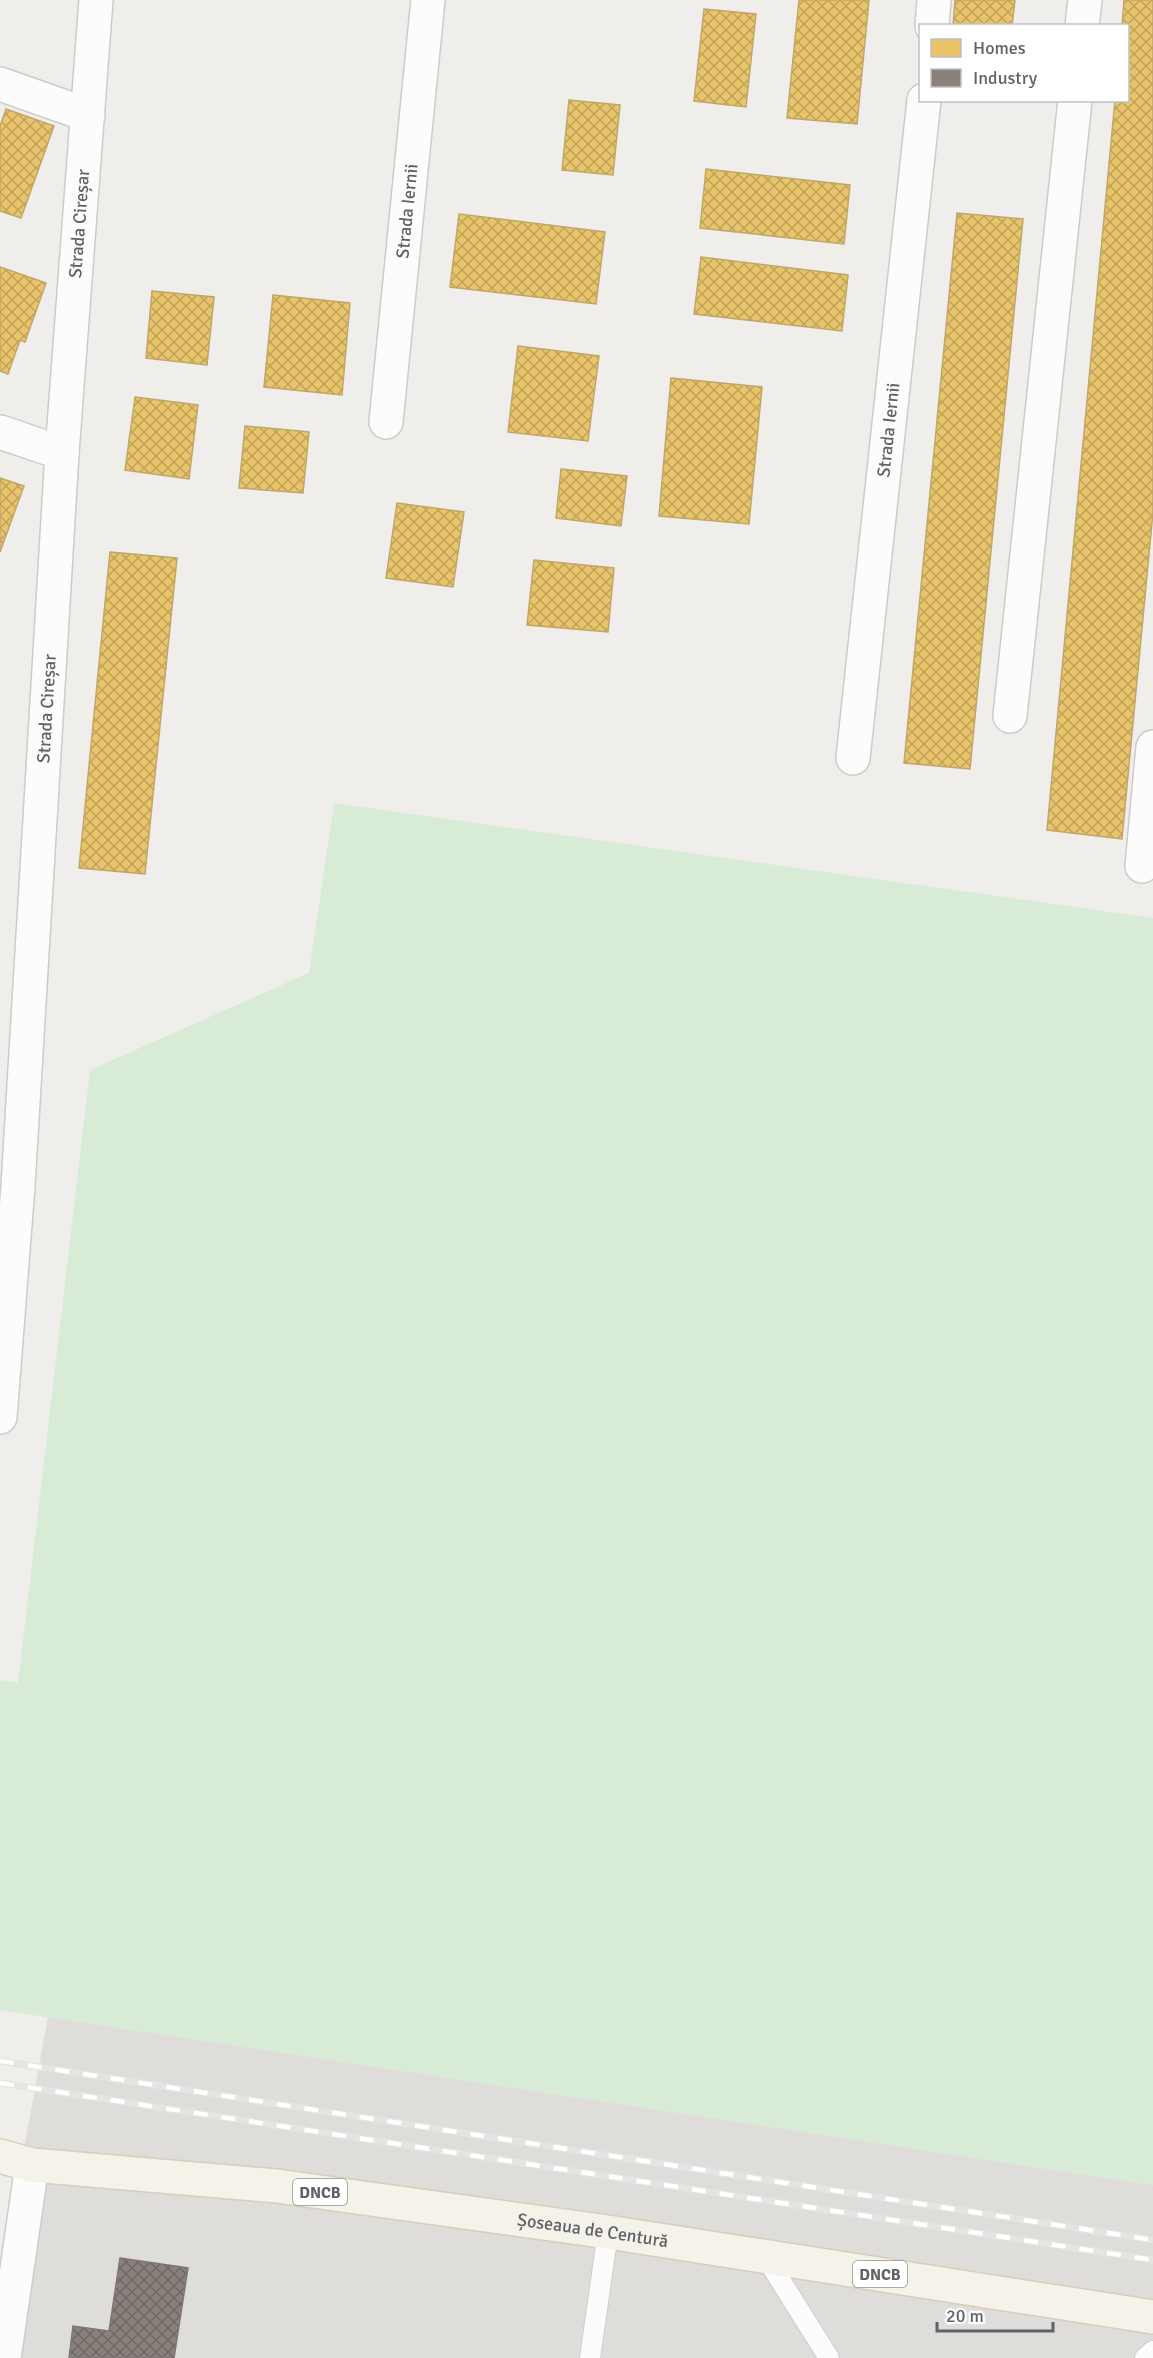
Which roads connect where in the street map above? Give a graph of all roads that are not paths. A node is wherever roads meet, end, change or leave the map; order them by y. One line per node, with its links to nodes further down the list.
1 (96, 0): 10 (street, Strada Cireșar)
2 (429, 0): 11 (street, Strada Iernii)
3 (934, 0): 5 (street)
4 (1085, 0): 6 (street)
5 (932, 24)
6 (1083, 24)
7 (0, 84): 10 (street)
8 (924, 102): 16 (street, Strada Iernii)
9 (1075, 102): 14 (street)
10 (88, 115): 13 (street, Strada Cireșar)
11 (386, 422)
12 (0, 432): 13 (street)
13 (62, 453): 18 (street, Strada Cireșar)
14 (1010, 716)
15 (1153, 747): 17 (street)
16 (853, 758)
17 (1142, 866)
18 (9, 1183): 19 (street, Strada Cireșar)
19 (0, 1417)
20 (0, 2156): 21 (main road, Șoseaua de Centură / DNCB)
21 (32, 2165): 22 (main road, Șoseaua de Centură / DNCB); 23 (main road, Șoseaua de Centură / DNCB); 27 (street)
22 (0, 2174)
23 (608, 2232): 24 (main road, Șoseaua de Centură / DNCB); 28 (lane)
24 (765, 2256): 25 (main road, Șoseaua de Centură / DNCB); 29 (lane)
25 (1153, 2316)
26 (1153, 2351): 30 (lane)
27 (4, 2358)
28 (590, 2358)
29 (829, 2358)
30 (1144, 2358)

